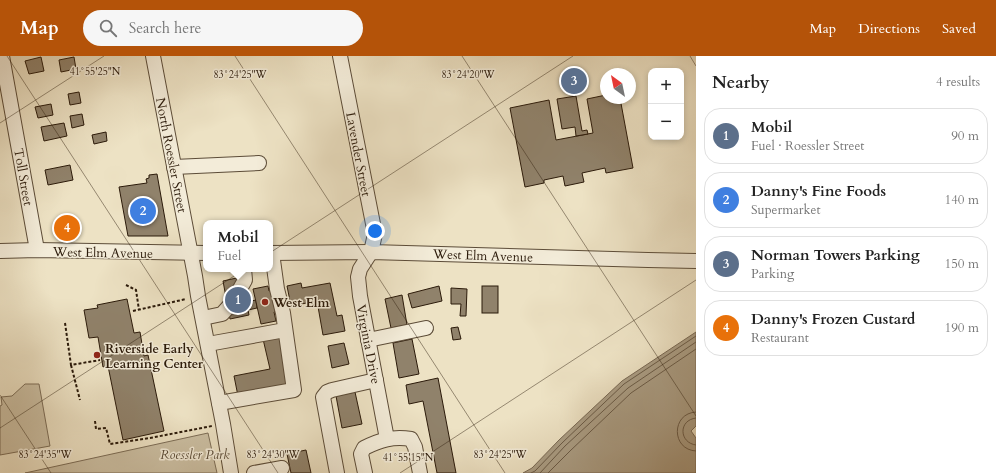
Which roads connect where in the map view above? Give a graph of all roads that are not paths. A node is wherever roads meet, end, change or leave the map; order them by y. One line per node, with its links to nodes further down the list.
1 (2, 56): 6 (street, Toll Street)
2 (153, 56): 5 (street, North Roessler Street)
3 (340, 56): 8 (street, Lavender Street)
4 (259, 164): 5 (street)
5 (174, 167): 9 (street, North Roessler Street)
6 (37, 250): 7 (street, West Elm Avenue); 9 (street, West Elm Avenue)
7 (0, 251)
8 (371, 252): 11 (street, West Elm Avenue); 12 (street, West Elm Avenue); 18 (street, Virginia Drive)
9 (190, 253): 10 (street, West Elm Avenue); 15 (street, North Roessler Street)
10 (203, 253)
11 (273, 253)
12 (696, 261)
13 (273, 265): 17 (street)
14 (244, 272): 15 (street)
15 (203, 318): 19 (street, North Roessler Street)
16 (426, 328): 18 (street)
17 (285, 330): 19 (street); 21 (street)
18 (368, 340): 20 (street, Virginia Drive)
19 (208, 344): 21 (street, North Roessler Street)
20 (376, 380): 22 (street, Virginia Drive); 26 (street)
21 (219, 403): 24 (street, North Roessler Street)
22 (387, 439): 27 (street); 28 (street)
23 (282, 468): 25 (street)
24 (231, 473)
25 (254, 473)
26 (337, 473)
27 (365, 473)
28 (420, 473)

